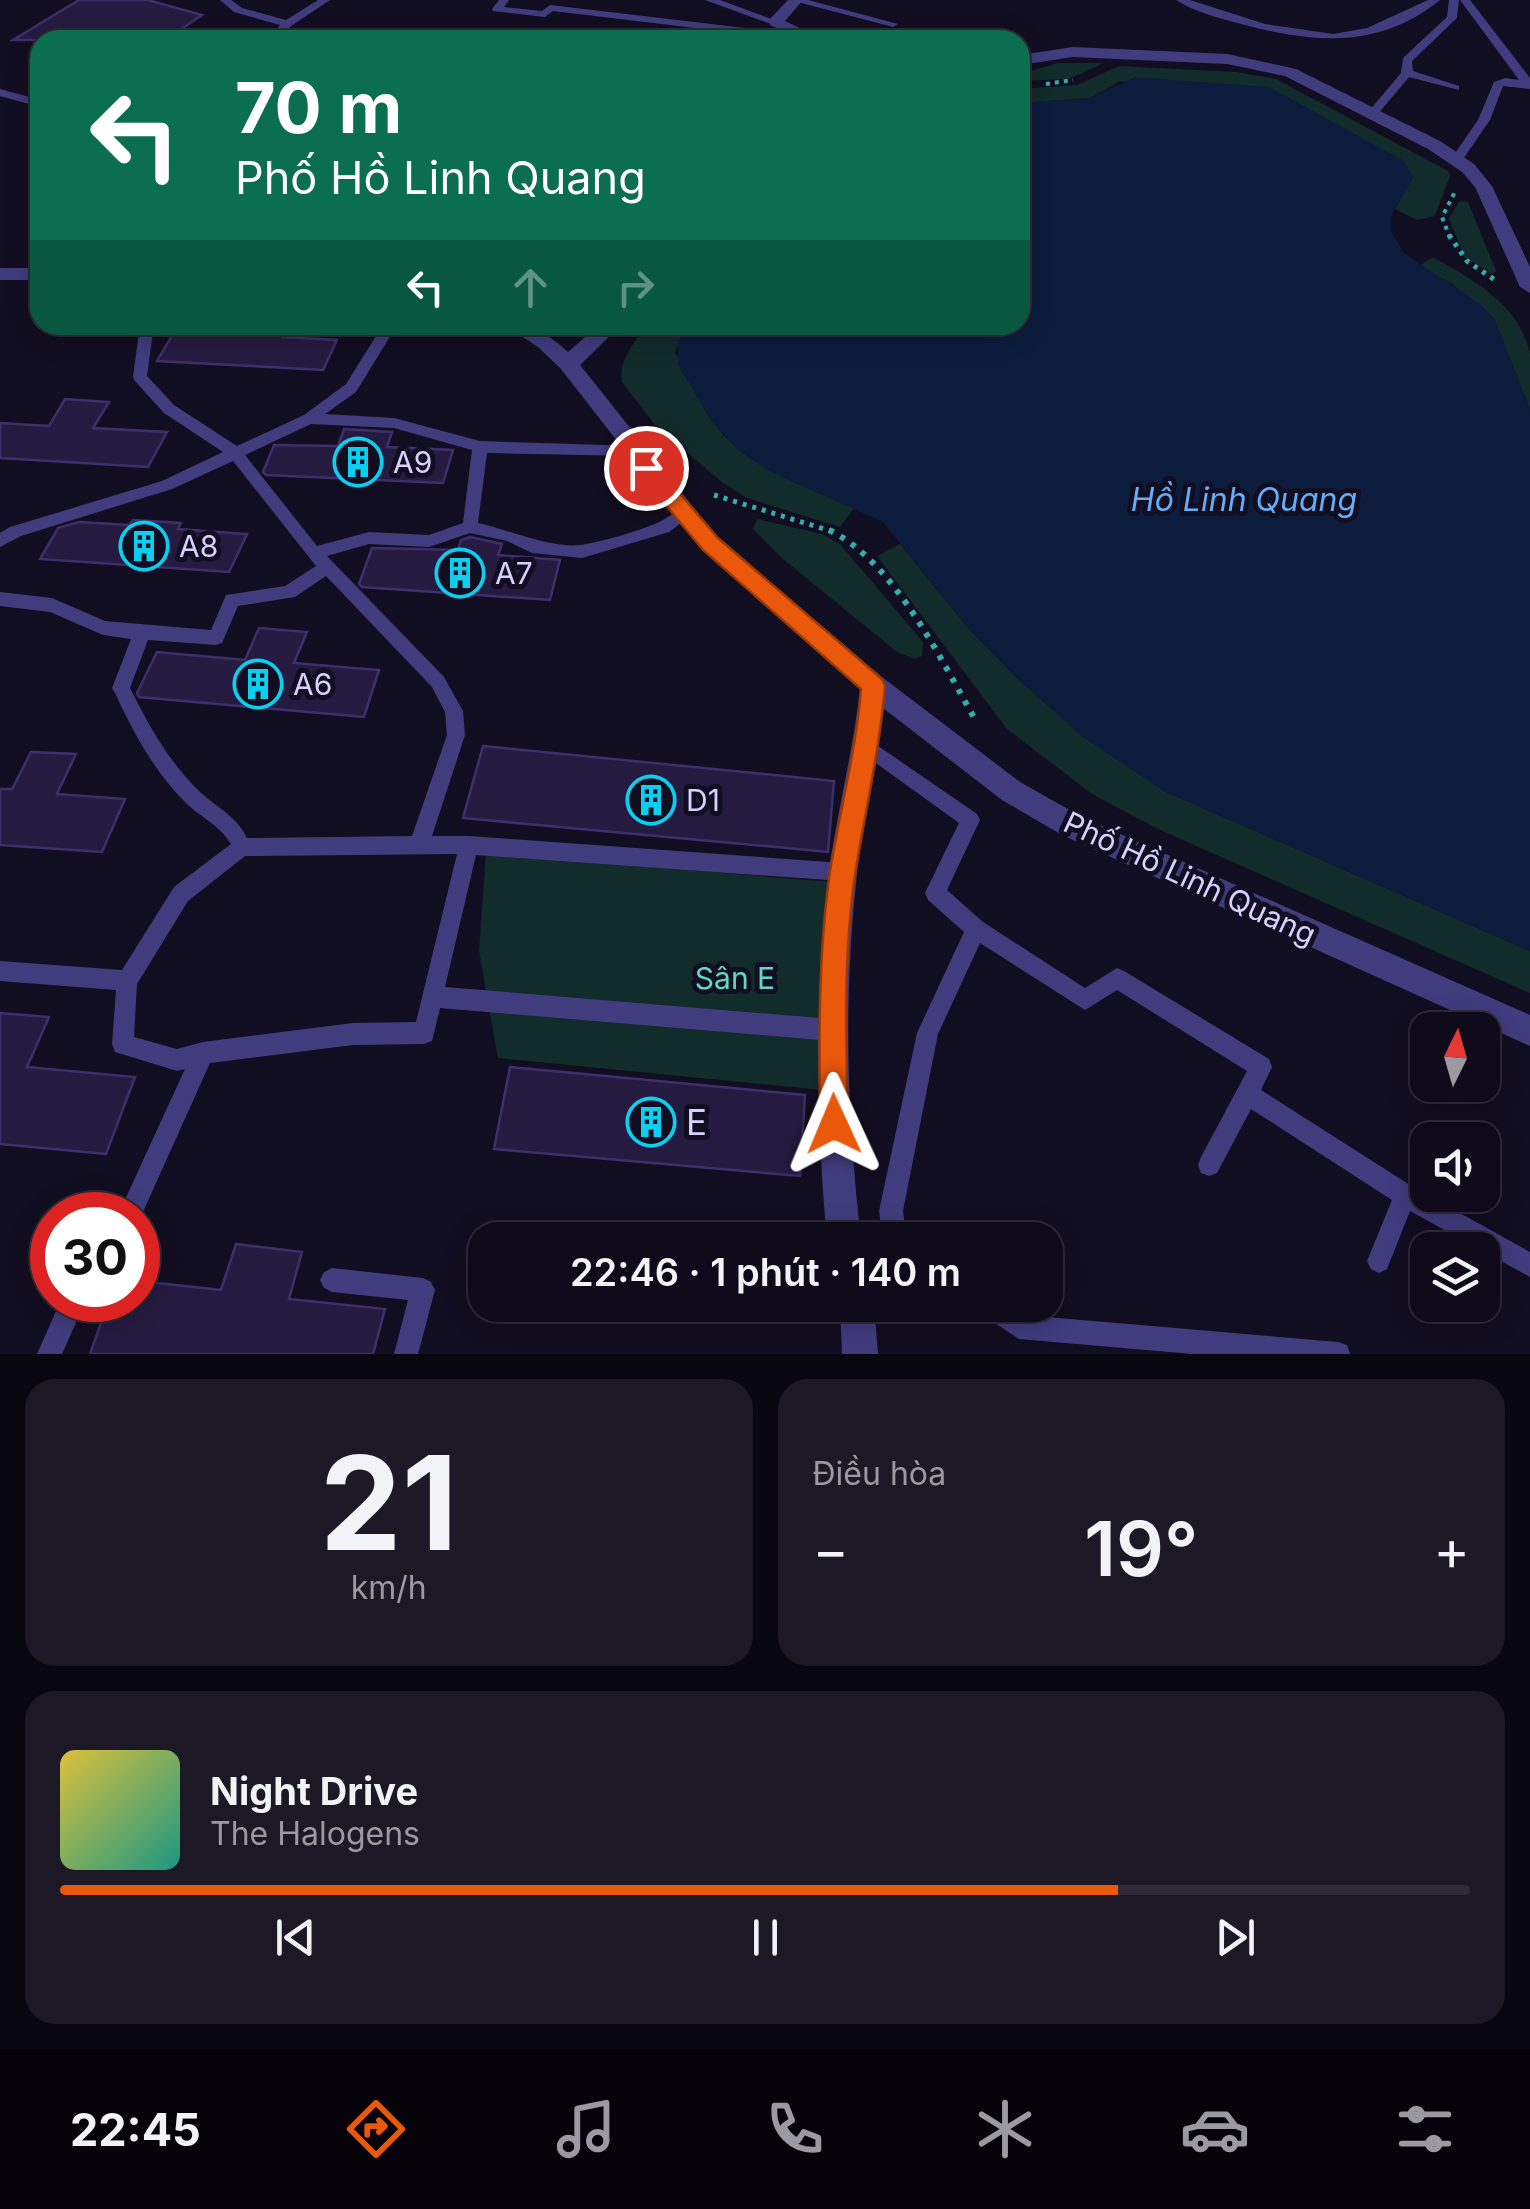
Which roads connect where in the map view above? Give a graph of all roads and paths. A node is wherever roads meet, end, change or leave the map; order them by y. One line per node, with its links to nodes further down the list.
1 (225, 0): 10 (lane)
2 (326, 0): 10 (lane)
3 (504, 0): 13 (lane)
4 (710, 0): 14 (lane)
5 (796, 0): 11 (lane); 15 (street)
6 (1181, 0): 7 (lane)
7 (1436, 0)
8 (1454, 0): 17 (lane)
9 (1465, 0): 18 (lane)
10 (287, 24): 12 (lane)
11 (893, 24)
12 (282, 30)
13 (746, 30)
14 (761, 30)
15 (766, 30)
16 (1030, 58): 22 (street)
17 (1407, 73): 19 (lane); 22 (lane)
18 (1528, 85): 23 (lane)
19 (1455, 88)
20 (0, 92): 21 (lane)
21 (30, 101)
22 (1374, 114): 23 (street)
23 (1457, 158): 28 (street)
24 (1463, 181): 27 (path)
25 (0, 274): 26 (street)
26 (30, 274)
27 (1504, 286)
28 (1530, 287)
29 (146, 335): 37 (lane)
30 (384, 335): 34 (lane)
31 (532, 335): 33 (street, Phố Hồ Linh Quang)
32 (599, 335): 33 (street)
33 (568, 364): 36 (street, Phố Hồ Linh Quang)
34 (309, 419): 35 (lane); 37 (lane)
35 (480, 447): 36 (lane); 40 (lane)
36 (632, 450): 39 (street, Phố Hồ Linh Quang)
37 (234, 452): 41 (lane); 42 (lane)
38 (714, 495): 47 (path)
39 (685, 514): 40 (lane); 46 (street, Phố Hồ Linh Quang)
40 (470, 527): 42 (lane)
41 (0, 541)
42 (314, 553): 43 (lane)
43 (328, 566): 45 (lane); 49 (lane)
44 (0, 599): 45 (lane)
45 (142, 633): 51 (lane)
46 (873, 685): 48 (street); 58 (street, Phố Hồ Linh Quang)
47 (976, 721)
48 (868, 747): 52 (street); 53 (lane)
49 (419, 845): 50 (lane); 51 (lane)
50 (469, 846): 52 (lane); 56 (lane)
51 (242, 847): 55 (lane)
52 (843, 872): 57 (street)
53 (976, 929): 60 (lane); 65 (lane)
54 (0, 970): 55 (lane)
55 (127, 981): 59 (lane)
56 (434, 998): 57 (lane); 59 (lane)
57 (832, 1030): 64 (street)
58 (1530, 1031)
59 (203, 1052): 62 (lane)
60 (1247, 1094): 61 (lane); 63 (lane)
61 (1210, 1165)
62 (140, 1192)
63 (1405, 1195): 66 (lane); 67 (lane)
64 (842, 1222)
65 (893, 1222)
66 (1378, 1262)
67 (1530, 1265)
68 (332, 1280): 73 (lane)
69 (64, 1322): 72 (lane)
70 (858, 1322): 74 (street)
71 (1012, 1322): 75 (lane)
72 (49, 1354)
73 (406, 1354)
74 (860, 1354)
75 (1338, 1354)

